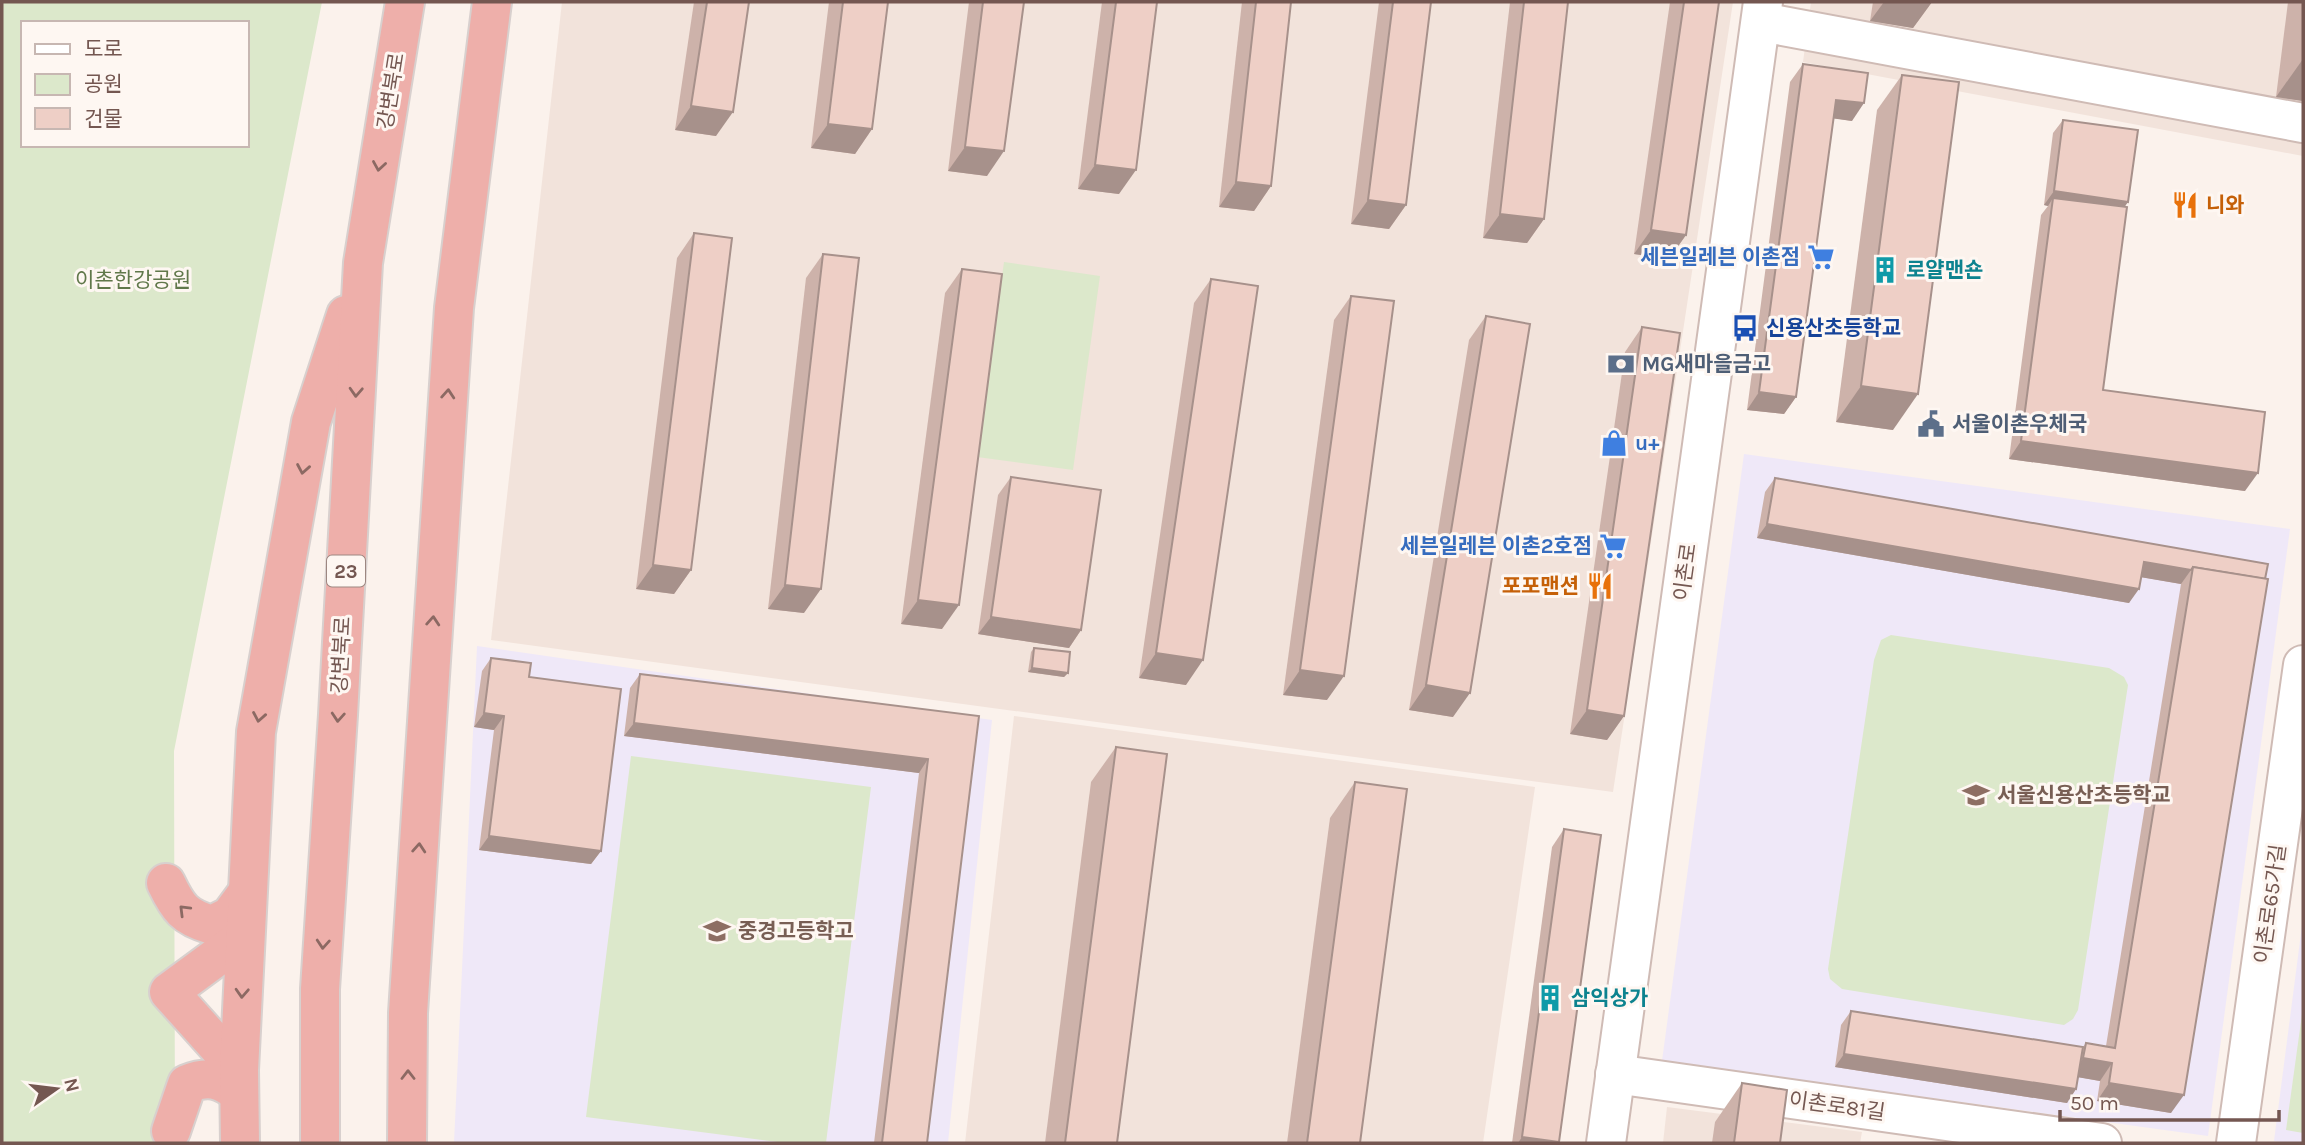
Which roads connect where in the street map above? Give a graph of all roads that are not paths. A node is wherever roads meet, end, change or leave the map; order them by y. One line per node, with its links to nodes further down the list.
1 (405, 2): 5 (highway, 강변북로 / 23, one-way to 5)
2 (492, 2): 16 (highway, one-way to 2)
3 (1762, 12): 4 (street); 10 (street, 이촌로)
4 (2303, 123)
5 (363, 263): 8 (highway, one-way to 8); 15 (highway, 강변북로 / 23, one-way to 15)
6 (2303, 665): 19 (street, 이촌로65가길)
7 (166, 883): 8 (highway, one-way to 7)
8 (247, 893): 9 (highway)
9 (245, 936): 11 (highway, one-way to 11); 11 (highway)
10 (1615, 1074): 13 (street, 이촌로81길); 17 (street, 이촌로)
11 (239, 1082): 12 (highway); 14 (highway)
12 (171, 1131)
13 (1975, 1134): 18 (street, 이촌로81길)
14 (240, 1143)
15 (320, 1143)
16 (407, 1143)
17 (1606, 1143)
18 (2102, 1143)
19 (2236, 1143)

